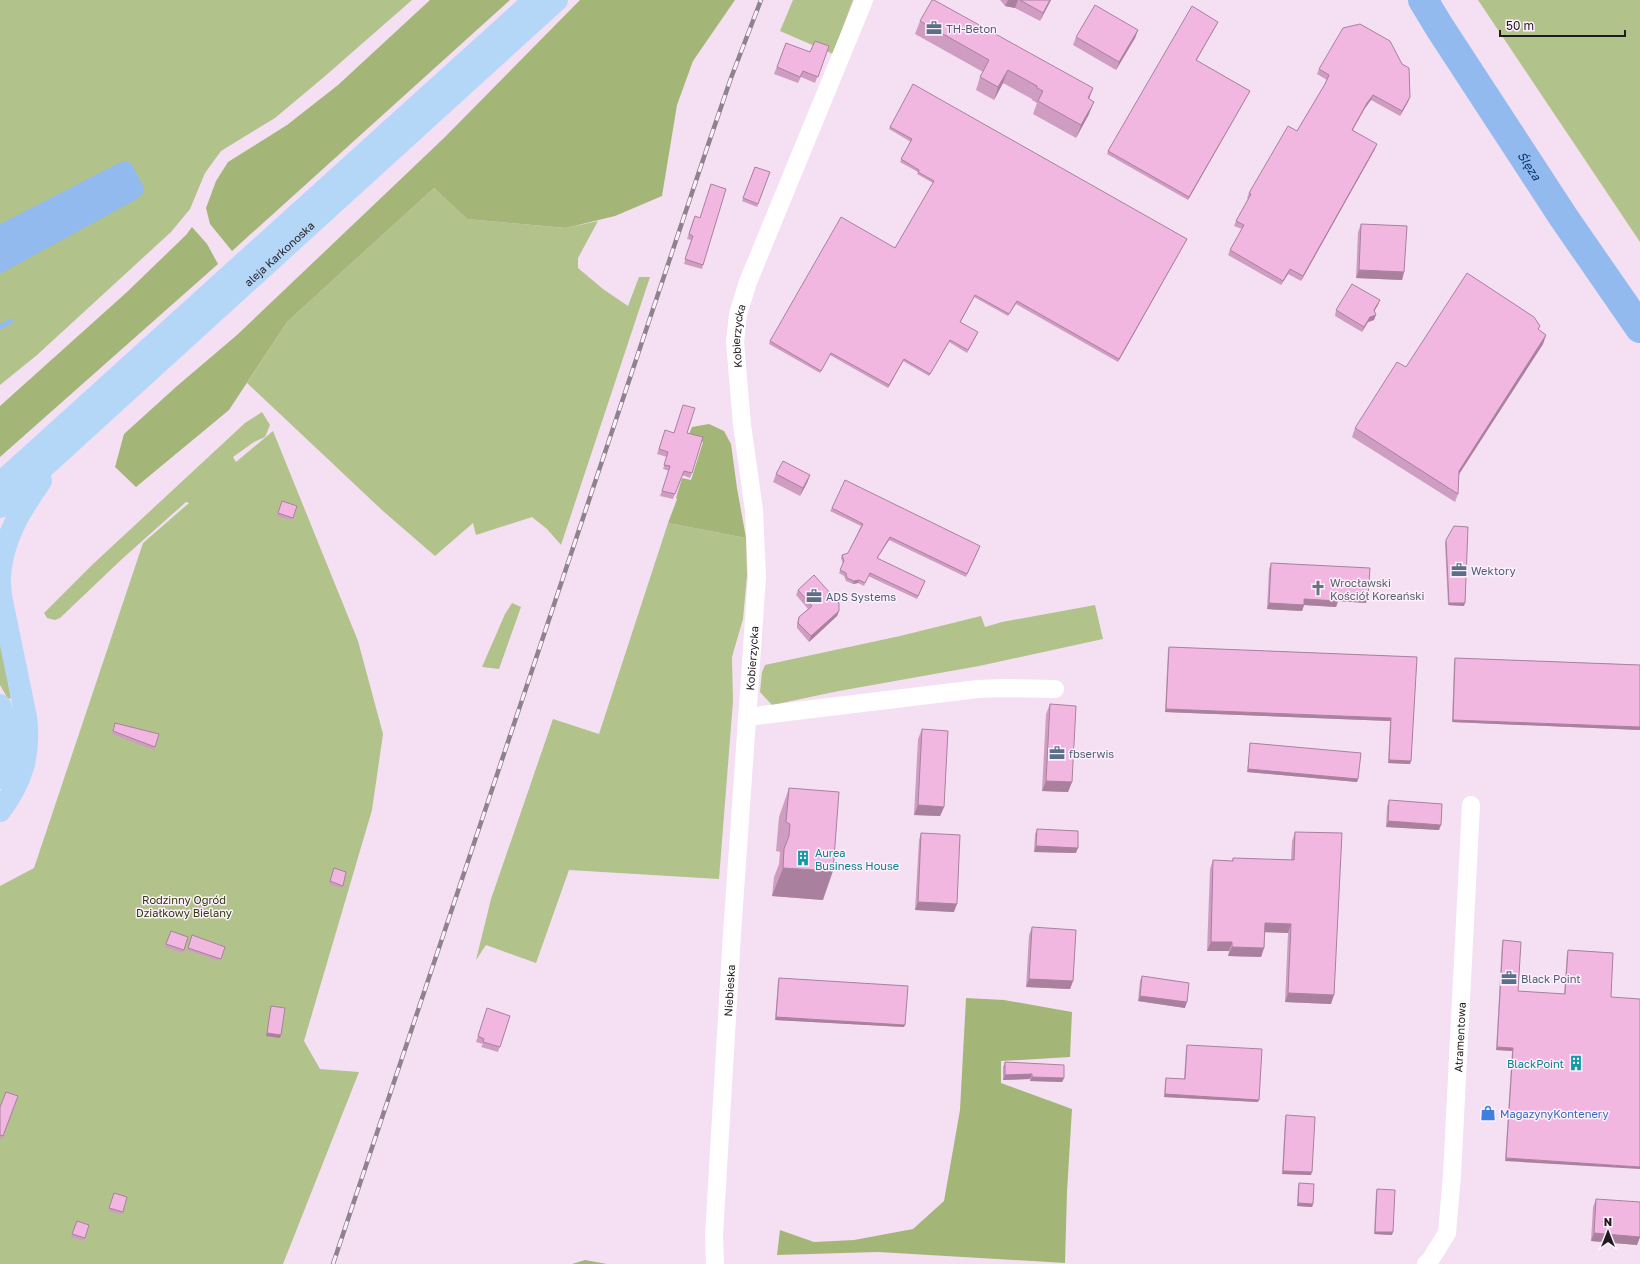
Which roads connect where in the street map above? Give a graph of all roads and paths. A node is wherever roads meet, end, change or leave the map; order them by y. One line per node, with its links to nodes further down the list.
1 (534, 0): 5 (main road, aleja Karkonoska)
2 (557, 0): 4 (main road, aleja Karkonoska)
3 (864, 0): 11 (street, Kobierzycka)
4 (64, 449): 6 (main road, aleja Karkonoska); 7 (main road)
5 (0, 482)
6 (0, 507)
7 (0, 577)
8 (0, 583): 14 (main road)
9 (1055, 689): 11 (street)
10 (0, 705): 12 (main road)
11 (747, 717): 15 (street, Niebieska)
12 (0, 778)
13 (1471, 805): 16 (street, Atramentowa)
14 (0, 811)
15 (715, 1264)
16 (1426, 1264)

